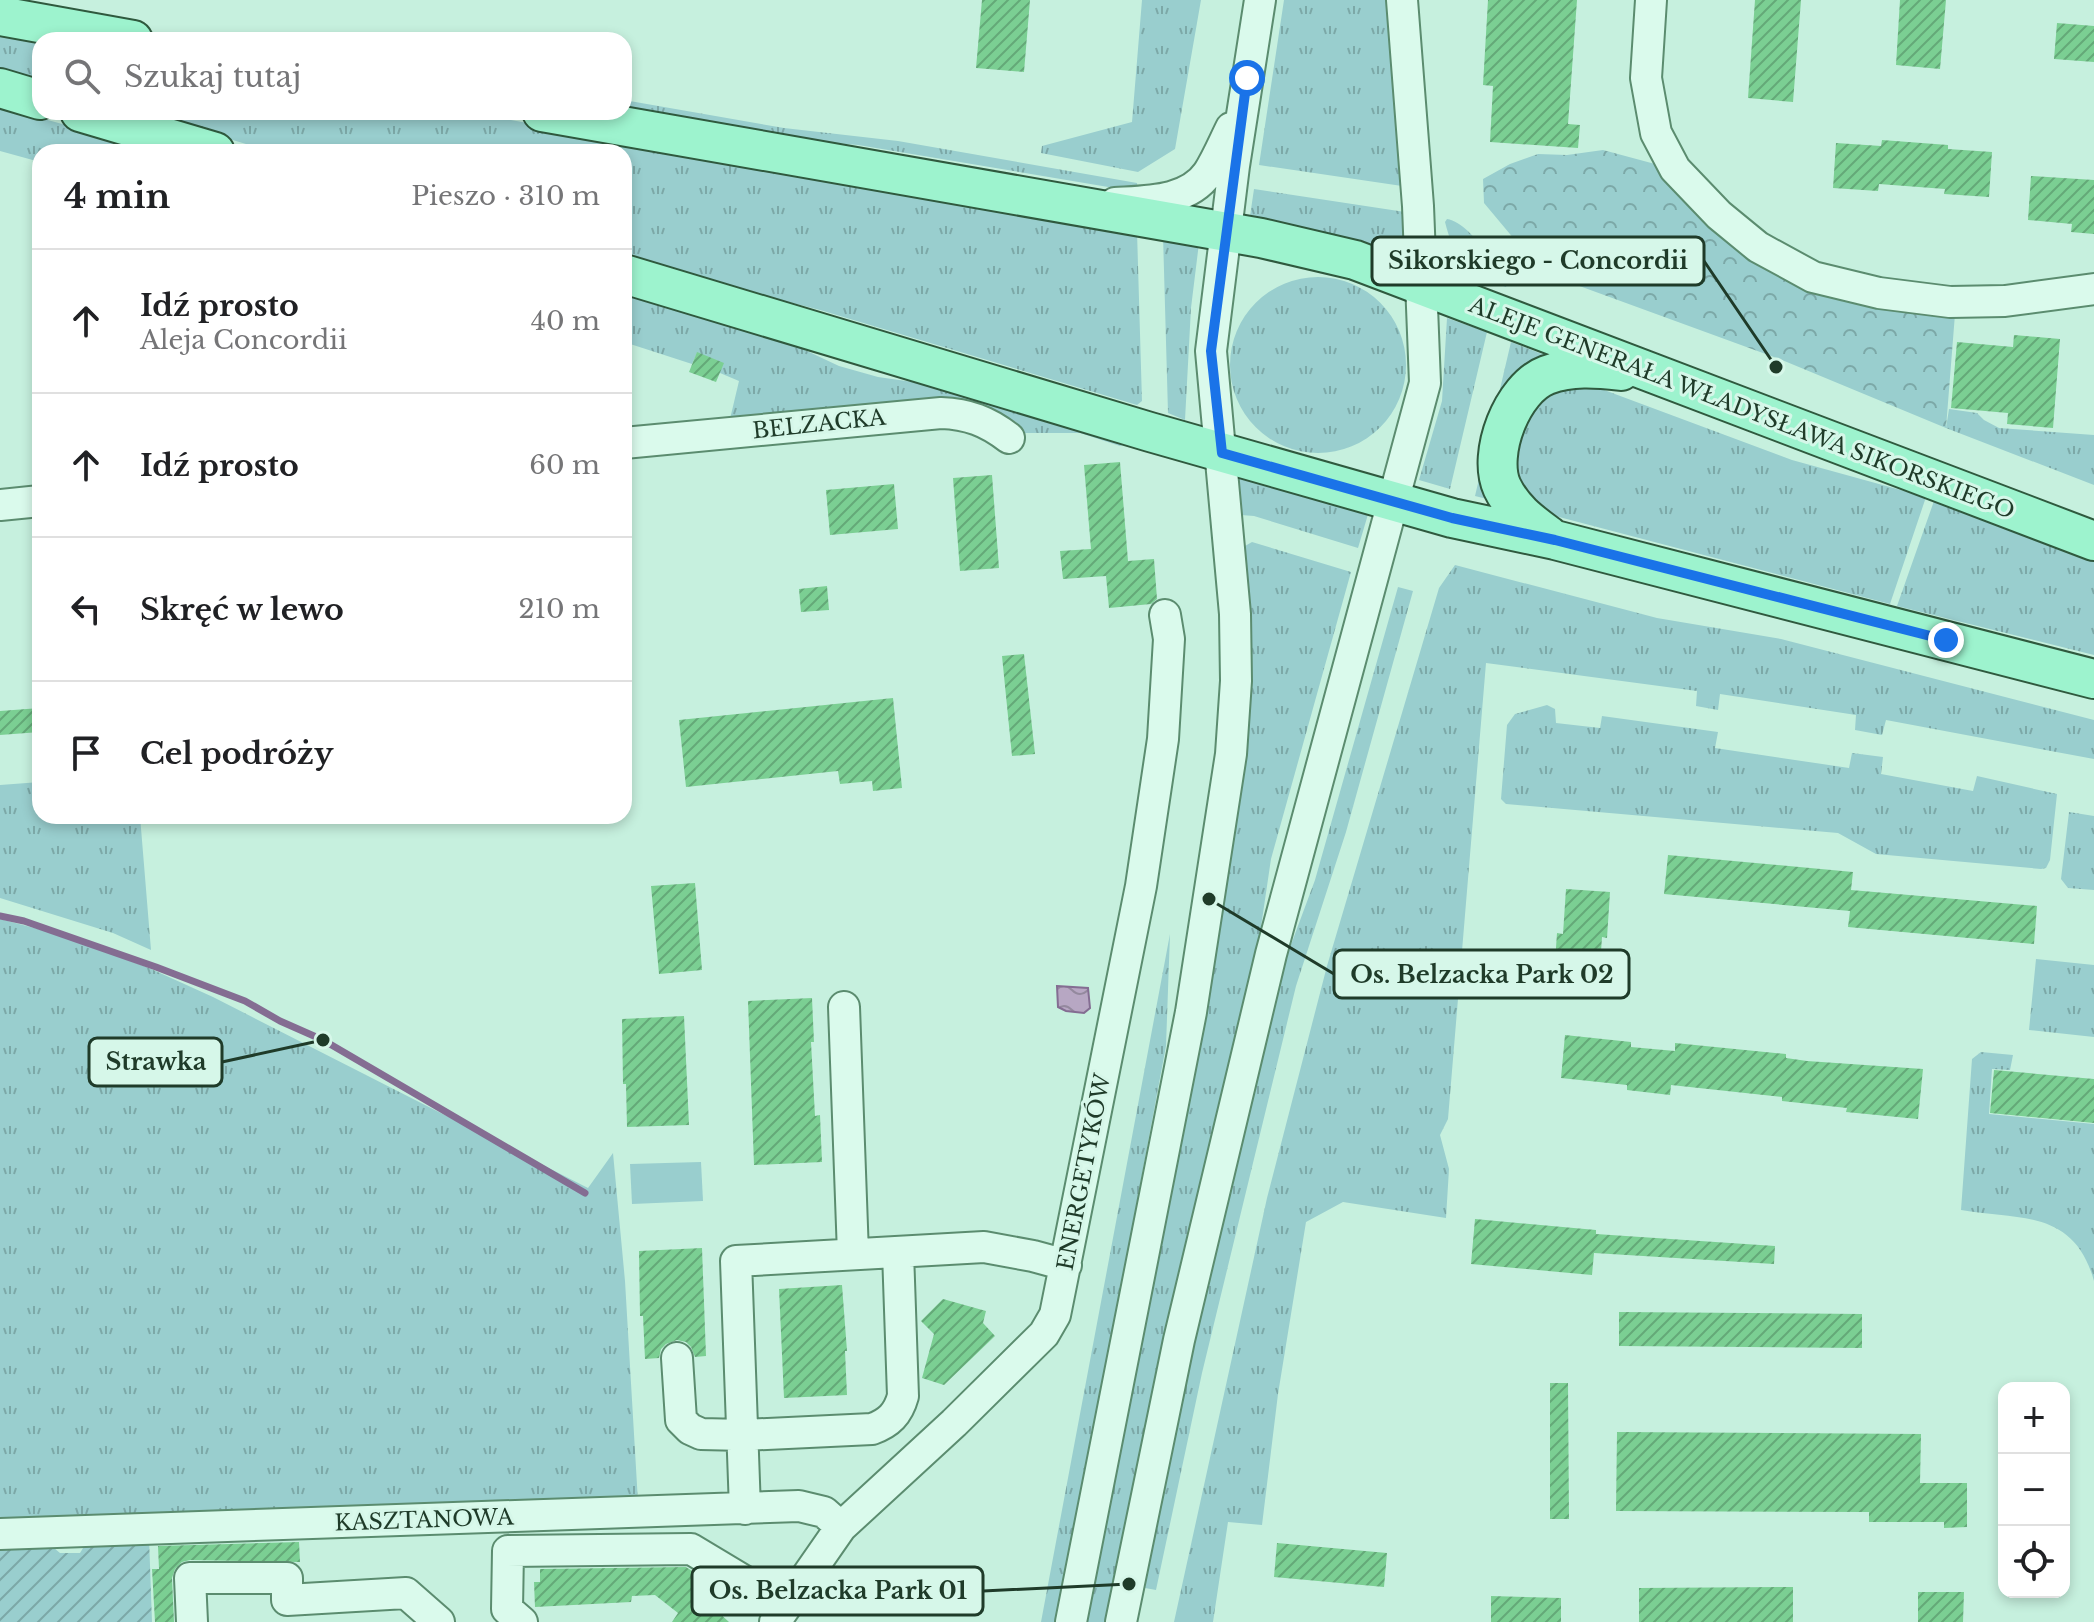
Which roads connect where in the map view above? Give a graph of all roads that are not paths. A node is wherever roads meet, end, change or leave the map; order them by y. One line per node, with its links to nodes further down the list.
1 (1260, 0): 8 (street)
2 (1402, 0): 15 (street)
3 (1651, 0): 16 (street)
4 (0, 16): 5 (main road)
5 (89, 32)
6 (0, 88): 7 (main road)
7 (32, 98)
8 (1243, 104): 12 (street); 13 (street)
9 (107, 120): 11 (main road)
10 (588, 120): 12 (main road, ALEJE GENERAŁA WŁADYSŁAWA SIKORSKIEGO)
11 (188, 144)
12 (1072, 204): 13 (main road, ALEJE GENERAŁA WŁADYSŁAWA SIKORSKIEGO)
13 (1225, 233): 15 (main road, ALEJE GENERAŁA WŁADYSŁAWA SIKORSKIEGO); 20 (street)
14 (632, 276): 20 (main road)
15 (1422, 287): 17 (main road, ALEJE GENERAŁA WŁADYSŁAWA SIKORSKIEGO); 21 (street)
16 (2094, 289)
17 (1663, 377): 24 (main road); 25 (main road, ALEJE GENERAŁA WŁADYSŁAWA SIKORSKIEGO)
18 (1009, 438): 19 (street, BELZACKA)
19 (632, 442)
20 (1222, 453): 21 (main road); 42 (street)
21 (1394, 500): 24 (main road); 43 (street)
22 (32, 502): 23 (street)
23 (0, 505)
24 (1555, 540): 27 (main road)
25 (2094, 541)
26 (1165, 615): 31 (street, ENERGETYKÓW)
27 (2094, 679)
28 (844, 1007): 30 (street)
29 (898, 1252): 30 (street); 31 (street); 33 (street)
30 (853, 1254): 33 (street)
31 (1066, 1265): 35 (street, ENERGETYKÓW)
32 (677, 1358): 33 (street)
33 (744, 1435): 34 (street)
34 (745, 1509): 35 (street, KASZTANOWA); 36 (street, KASZTANOWA)
35 (841, 1527): 41 (street, ENERGETYKÓW)
36 (0, 1534)
37 (751, 1585): 40 (street)
38 (199, 1616): 39 (street)
39 (439, 1622)
40 (522, 1622)
41 (775, 1622)
42 (1071, 1622)
43 (1121, 1622)

